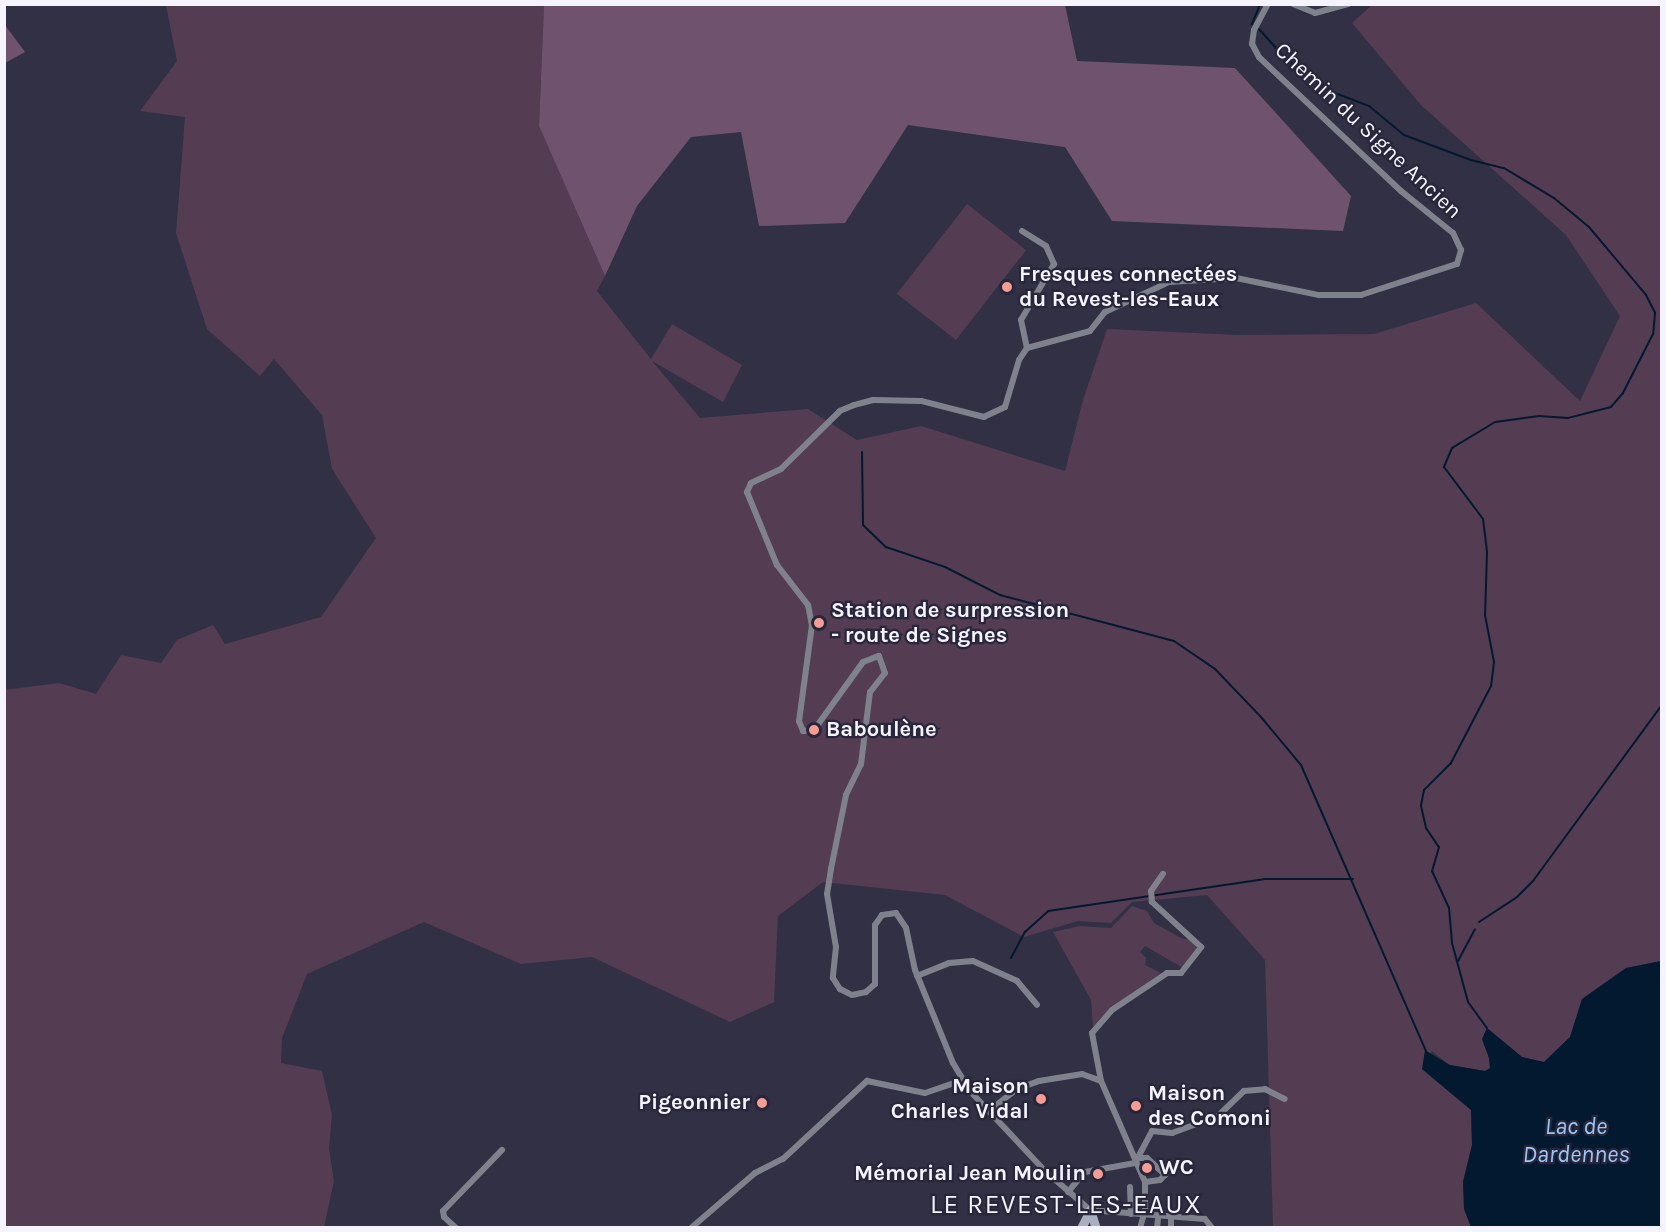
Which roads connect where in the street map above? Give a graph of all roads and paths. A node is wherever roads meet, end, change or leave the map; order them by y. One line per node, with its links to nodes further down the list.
1 (1268, 4): 5 (street, Chemin du Signe Ancien)
2 (1293, 4): 3 (street, Chemin du Signe Ancien)
3 (1348, 4)
4 (1022, 231): 5 (street)
5 (1027, 348): 7 (street)
6 (1163, 874): 10 (street)
7 (917, 976): 8 (street); 9 (street)
8 (1037, 1005)
9 (963, 1080): 12 (street); 25 (street)
10 (1101, 1080): 12 (street); 14 (street)
11 (1285, 1099): 14 (street)
12 (990, 1110): 17 (street)
13 (502, 1150): 24 (street)
14 (1135, 1161): 15 (street); 15 (street); 17 (street)
15 (1145, 1182): 20 (street)
16 (1130, 1187): 19 (street)
17 (1068, 1192): 18 (street)
18 (1096, 1211): 19 (street); 26 (street); 27 (street)
19 (1131, 1214): 20 (street)
20 (1144, 1215): 21 (street); 28 (street)
21 (1158, 1218): 22 (street); 29 (street)
22 (1171, 1218): 23 (street); 30 (street)
23 (1207, 1224)
24 (456, 1227)
25 (692, 1227)
26 (1082, 1227)
27 (1096, 1227)
28 (1140, 1227)
29 (1157, 1227)
30 (1171, 1227)

